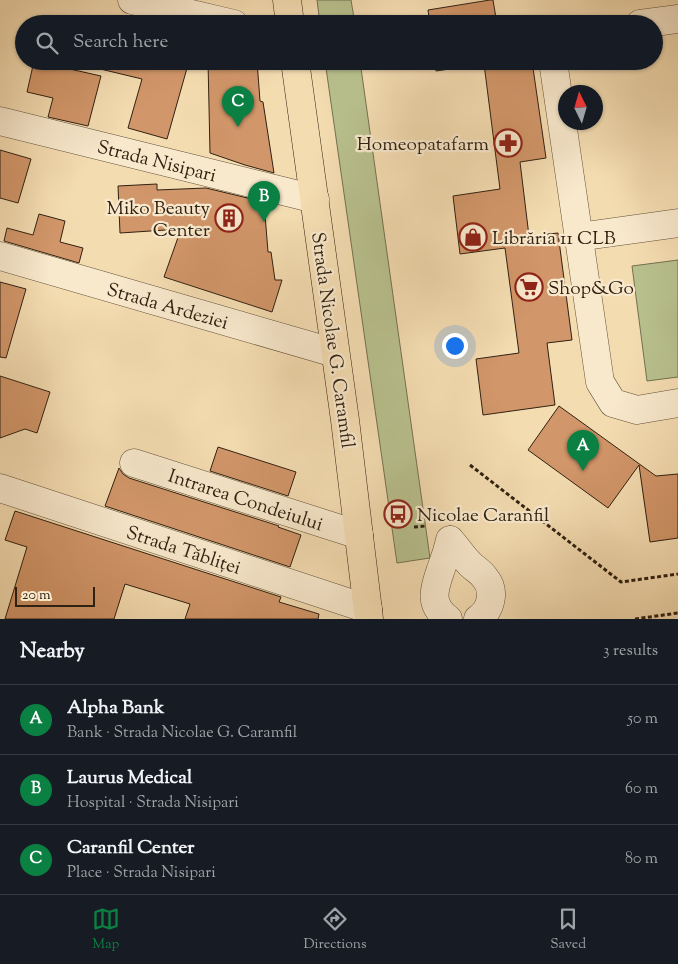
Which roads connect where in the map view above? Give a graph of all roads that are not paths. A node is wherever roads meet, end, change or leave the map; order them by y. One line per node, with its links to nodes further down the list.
1 (132, 0): 3 (street)
2 (287, 0): 4 (main road)
3 (196, 15)
4 (289, 15)
5 (678, 18): 6 (street)
6 (663, 20)
7 (296, 70): 10 (main road, Strada Nicolae G. Caramfil)
8 (554, 70): 12 (street)
9 (0, 121): 10 (street, Strada Nisipari)
10 (314, 199): 14 (main road, Strada Nicolae G. Caramfil)
11 (678, 223): 12 (street)
12 (578, 237): 15 (street)
13 (0, 256): 14 (street, Strada Ardeziei)
14 (335, 353): 18 (main road, Strada Nicolae G. Caramfil)
15 (678, 403)
16 (134, 463): 18 (street, Intrarea Condeiului)
17 (0, 488): 19 (street, Strada Tăbliței)
18 (359, 535): 19 (main road, Strada Nicolae G. Caramfil)
19 (369, 614)
20 (448, 619): 21 (street)
21 (478, 619)

